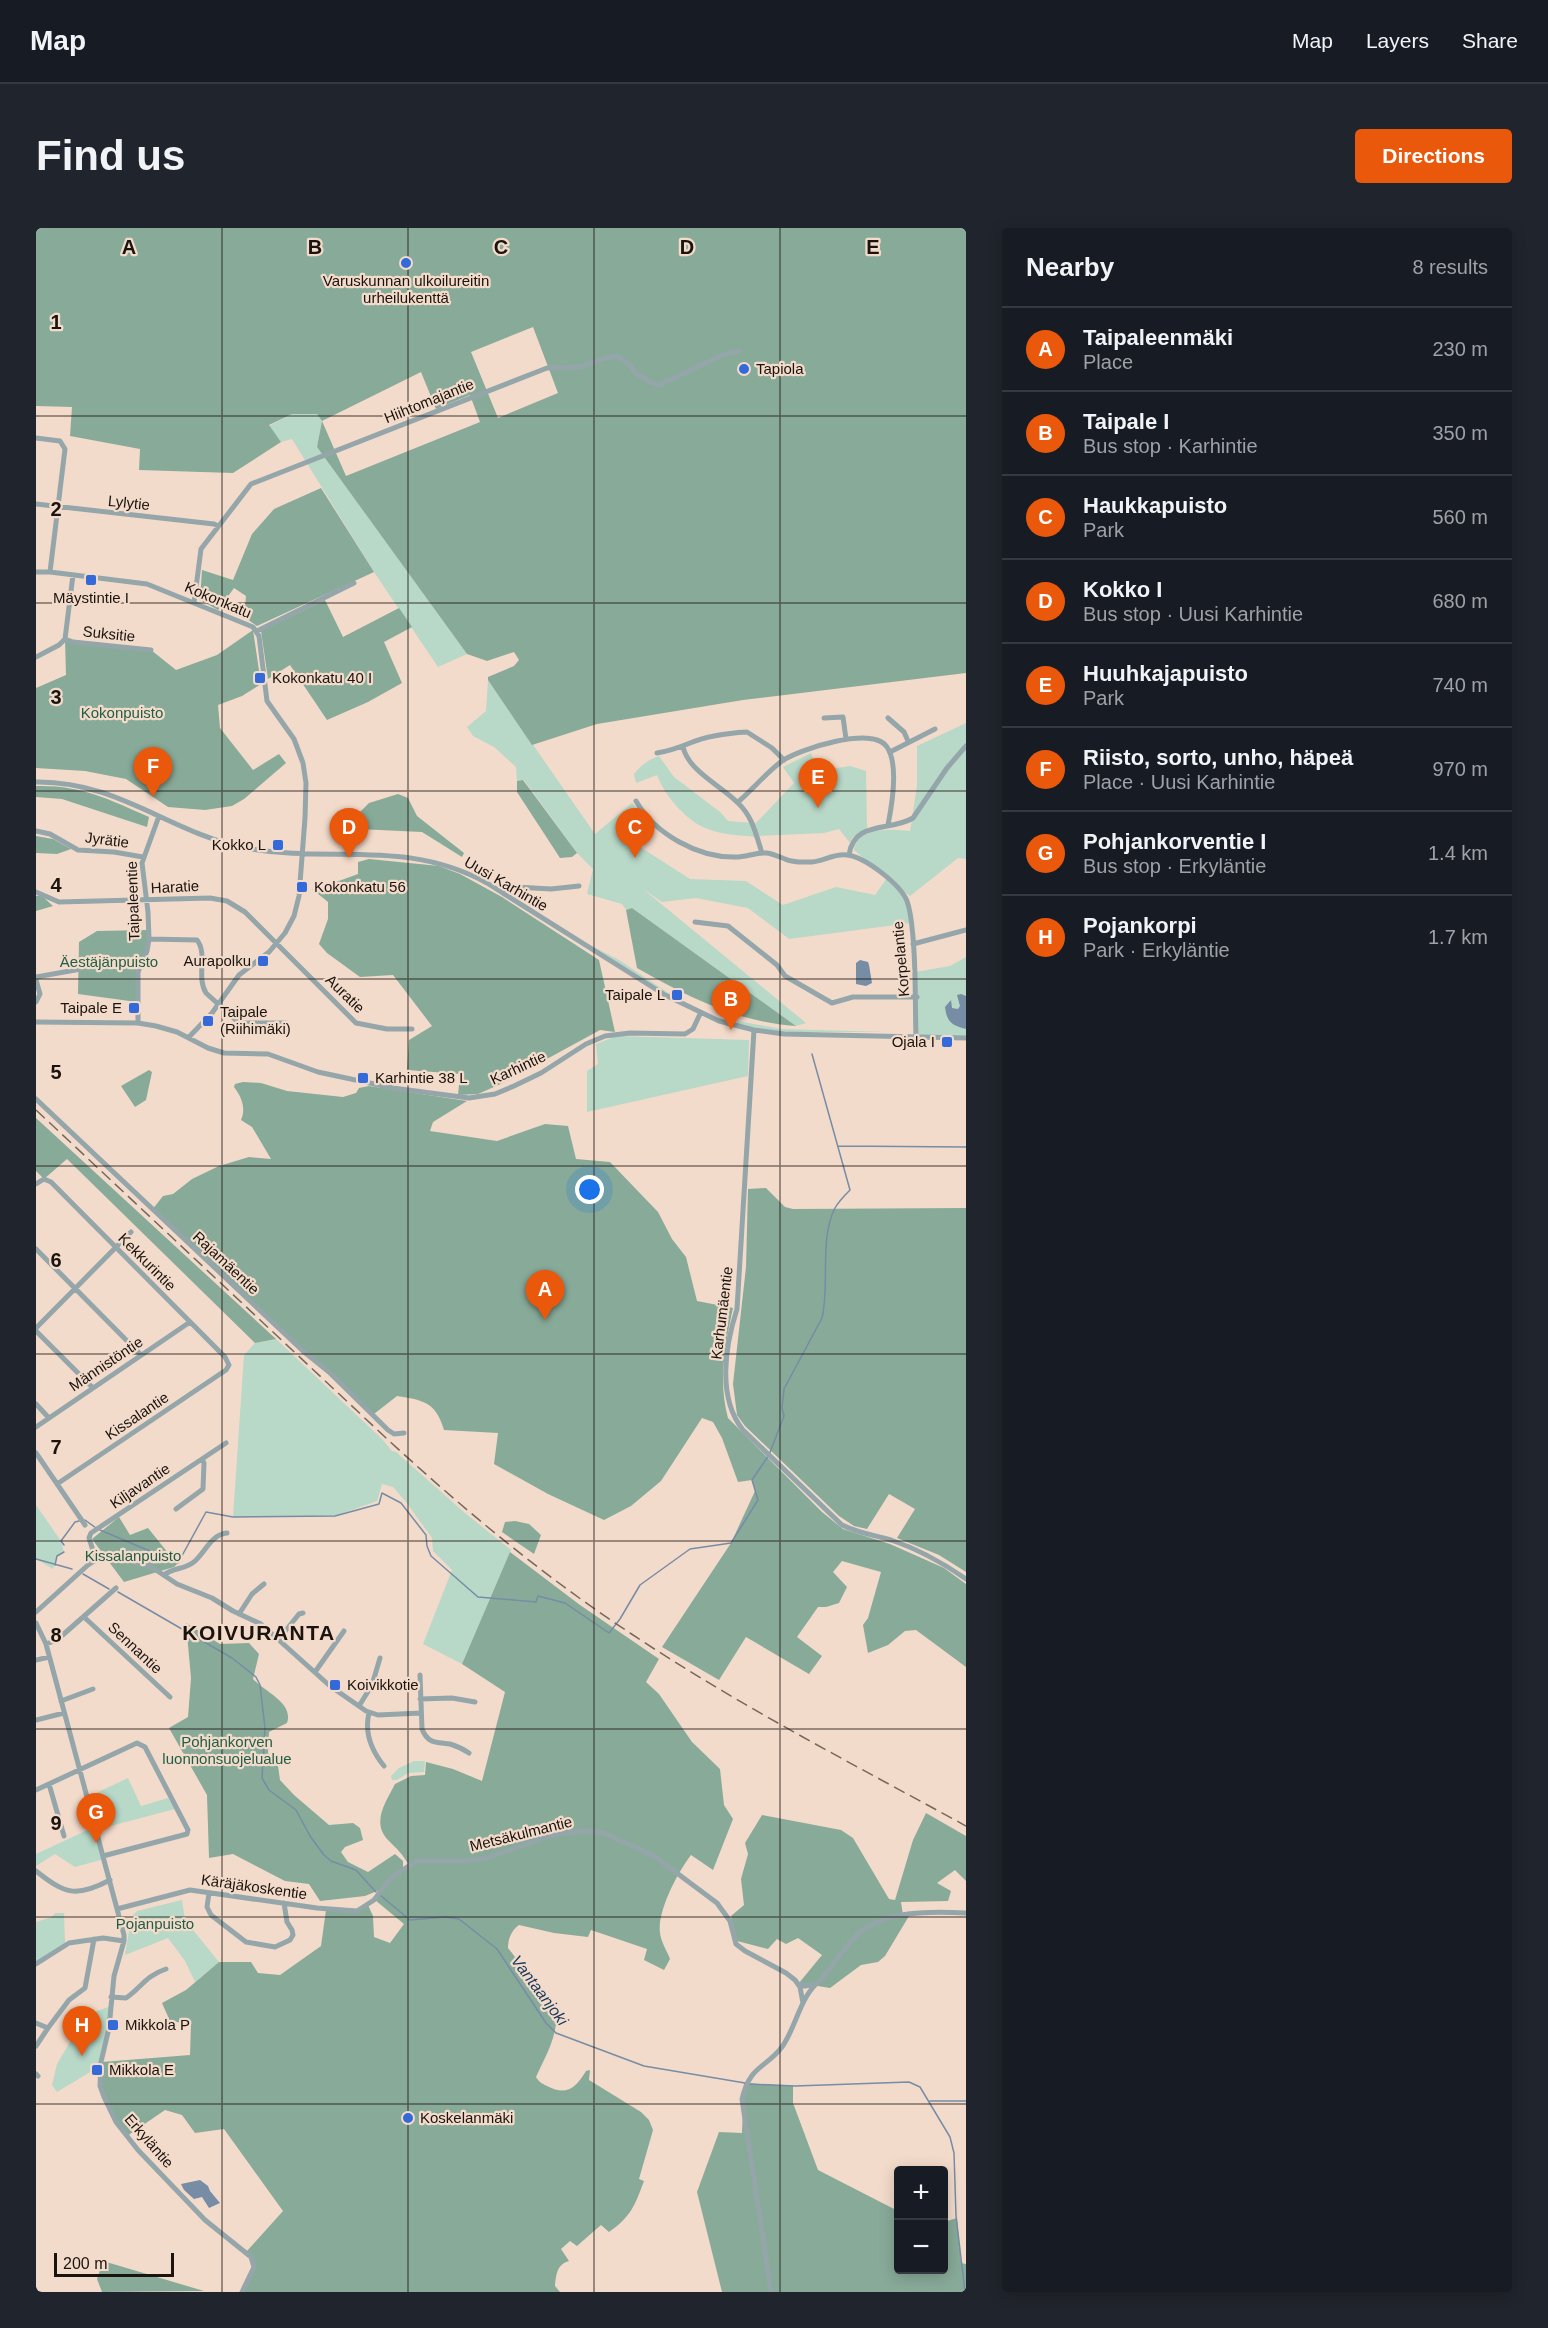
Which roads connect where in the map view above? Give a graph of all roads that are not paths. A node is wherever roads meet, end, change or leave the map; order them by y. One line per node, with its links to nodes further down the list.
1 (739, 351): 5 (street, Hiihtomajantie)
2 (36, 438): 4 (street)
3 (36, 504): 4 (street, Lylytie)
4 (57, 507): 5 (street, Lylytie); 7 (street)
5 (219, 526): 10 (street, Hiihtomajantie)
6 (36, 572): 7 (street, Kokonkatu)
7 (50, 572): 8 (street, Kokonkatu)
8 (73, 574): 10 (street, Kokonkatu); 12 (street)
9 (354, 583): 11 (street)
10 (194, 603): 11 (street, Kokonkatu)
11 (257, 630): 31 (street, Kokonkatu)
12 (65, 639): 13 (street, Suksitie); 14 (street)
13 (151, 650)
14 (36, 657)
15 (824, 718): 18 (street)
16 (888, 718): 19 (street)
17 (935, 729): 19 (street)
18 (846, 739): 22 (street); 24 (street)
19 (908, 741): 22 (street)
20 (966, 746): 29 (street)
21 (683, 747): 23 (street); 24 (street); 27 (street)
22 (890, 752): 29 (street)
23 (657, 753)
24 (783, 760): 27 (street)
25 (36, 782): 28 (street, Uusi Karhintie)
26 (636, 801): 32 (street)
27 (738, 802): 32 (street)
28 (159, 816): 31 (street, Uusi Karhintie); 34 (street, Taipaleentie)
29 (888, 825): 33 (street)
30 (36, 831): 34 (street, Jyrätie)
31 (303, 852): 37 (street, Uusi Karhintie); 42 (street, Kokonkatu)
32 (762, 853): 33 (street)
33 (849, 855): 43 (street, Korpelantie)
34 (143, 857): 38 (street, Taipaleentie)
35 (579, 886): 37 (street)
36 (36, 892): 38 (street, Haratie)
37 (504, 894): 49 (street, Uusi Karhintie)
38 (146, 901): 41 (street, Taipaleentie); 42 (street, Haratie)
39 (695, 922): 46 (street)
40 (966, 930): 43 (street)
41 (149, 939): 48 (street); 51 (street, Taipaleentie)
42 (277, 943): 48 (street, Kokonkatu); 53 (street, Auratie)
43 (913, 944): 46 (street, Korpelantie)
44 (81, 969): 45 (street)
45 (36, 978): 47 (street)
46 (917, 997): 56 (street, Korpelantie)
47 (36, 1002)
48 (218, 1005): 52 (street); 55 (street, Kokonkatu)
49 (700, 1014): 54 (street); 55 (street, Karhintie)
50 (36, 1022): 51 (street, Karhintie)
51 (138, 1023): 55 (street, Karhintie)
52 (286, 1023)
53 (412, 1029)
54 (754, 1030): 56 (street); 82 (street, Karhumäentie)
55 (189, 1037)
56 (916, 1038): 57 (street)
57 (966, 1038)
58 (36, 1099): 72 (street, Rajamäentie)
59 (36, 1184): 61 (street, Kekkurintie)
60 (131, 1232): 61 (street)
61 (116, 1247): 63 (street); 64 (street, Kekkurintie)
62 (36, 1249): 63 (street)
63 (75, 1288): 65 (street); 66 (street)
64 (190, 1322): 66 (street, Männistöntie); 67 (street, Kekkurintie)
65 (36, 1329): 68 (street)
66 (141, 1355): 68 (street, Männistöntie)
67 (229, 1365): 76 (street, Kissalantie)
68 (93, 1388): 70 (street, Männistöntie)
69 (36, 1404): 70 (street)
70 (49, 1418): 71 (street, Männistöntie)
71 (36, 1427)
72 (404, 1433)
73 (226, 1443): 75 (street, Kiljavantie)
74 (36, 1453): 76 (street)
75 (202, 1459): 77 (street); 80 (street, Kiljavantie)
76 (57, 1484): 78 (street)
77 (176, 1509)
78 (85, 1525)
79 (227, 1533): 81 (street)
80 (96, 1560): 81 (street); 85 (street)
81 (164, 1575): 87 (street)
82 (966, 1579)
83 (264, 1584): 87 (street)
84 (116, 1588): 88 (street)
85 (36, 1612)
86 (303, 1613): 91 (street)
87 (239, 1614): 91 (street)
88 (84, 1617): 92 (street); 99 (street, Sennantie)
89 (36, 1623): 92 (street, Erkyläntie)
90 (344, 1631): 96 (street)
91 (279, 1639): 96 (street)
92 (46, 1644): 93 (street, Erkyläntie)
93 (49, 1657): 95 (street); 101 (street, Erkyläntie)
94 (380, 1658): 103 (street)
95 (36, 1660)
96 (315, 1672): 103 (street)
97 (420, 1675): 100 (street)
98 (93, 1689): 101 (street)
99 (170, 1696)
100 (420, 1699): 102 (street); 106 (street)
101 (61, 1701): 104 (street, Erkyläntie)
102 (475, 1702)
103 (359, 1706): 105 (street)
104 (64, 1713): 107 (street); 110 (street, Erkyläntie)
105 (369, 1713): 106 (street); 109 (street)
106 (421, 1713): 108 (street)
107 (36, 1720)
108 (469, 1753)
109 (384, 1766)
110 (80, 1770): 111 (street); 114 (street, Erkyläntie); 114 (street)
111 (49, 1784): 112 (street); 113 (street)
112 (36, 1790)
113 (64, 1836)
114 (103, 1857): 116 (street, Erkyläntie)
115 (36, 1871): 116 (street)
116 (110, 1880): 120 (street, Erkyläntie)
117 (209, 1893): 118 (street, Käräjäkoskentie); 118 (street); 120 (street, Käräjäkoskentie)
118 (284, 1903): 119 (street, Käräjäkoskentie)
119 (317, 1908): 126 (street, Metsäkulmantie)
120 (117, 1909): 123 (street, Erkyläntie)
121 (966, 1913): 127 (street)
122 (94, 1940): 123 (street); 124 (street); 131 (street)
123 (124, 1941): 128 (street, Erkyläntie)
124 (36, 1964)
125 (166, 1969): 128 (street)
126 (798, 1984): 127 (street); 129 (street)
127 (816, 1984): 129 (street)
128 (111, 1997): 133 (street, Erkyläntie)
129 (803, 2003): 134 (street)
130 (36, 2023): 131 (street)
131 (48, 2028): 132 (street)
132 (36, 2046)
133 (242, 2292)
134 (771, 2292)

